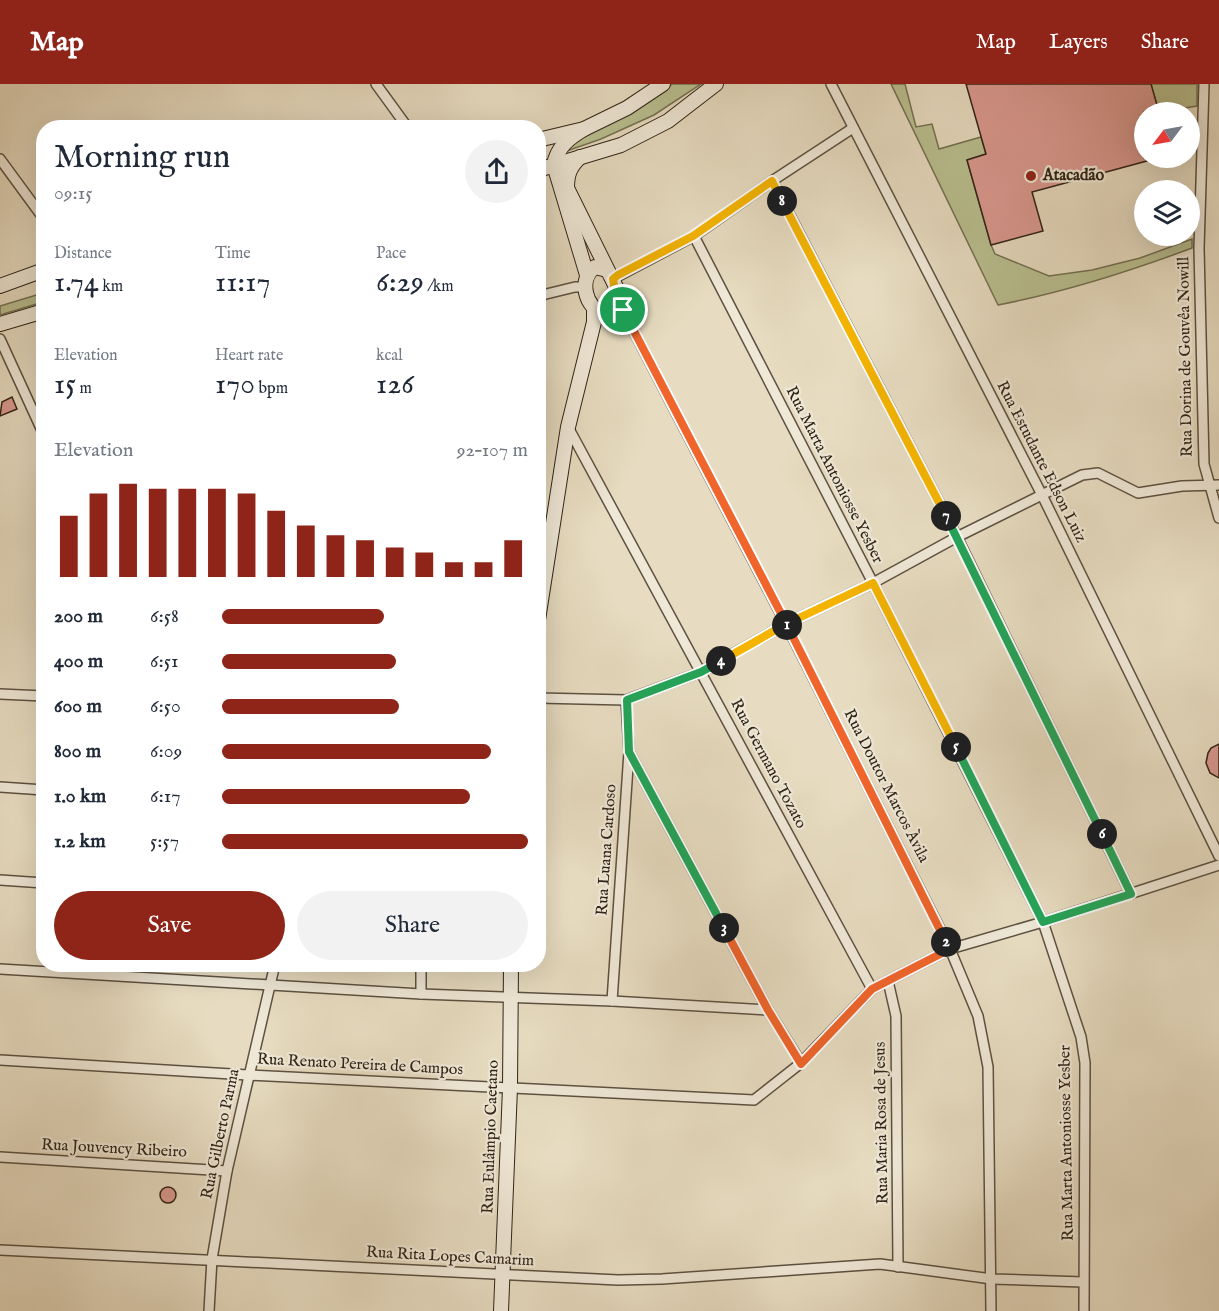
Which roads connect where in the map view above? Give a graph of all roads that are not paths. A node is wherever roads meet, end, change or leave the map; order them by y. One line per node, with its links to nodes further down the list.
1 (376, 84): 6 (street)
2 (663, 84): 8 (street)
3 (716, 84): 10 (street)
4 (831, 84): 7 (street, Rua Estudante Edson Luiz)
5 (1204, 84): 29 (street, Rua Dorina de Gouvêa Nowill)
6 (402, 120)
7 (853, 128): 14 (street); 31 (street, Rua Estudante Edson Luiz)
8 (584, 129): 9 (street); 12 (street)
9 (546, 138)
10 (580, 157): 12 (street); 18 (street)
11 (0, 159): 15 (street)
12 (554, 165): 13 (street); 19 (street)
13 (546, 168)
14 (772, 181): 16 (street); 33 (street)
15 (36, 208)
16 (693, 236): 18 (street); 35 (street, Rua Marta Antoniosse Yesber)
17 (36, 273): 20 (street)
18 (612, 275): 19 (street); 22 (street)
19 (583, 283): 21 (street); 24 (street)
20 (0, 286)
21 (546, 294)
22 (618, 304): 24 (street); 36 (street, Rua Doutor Marcos Àvila)
23 (36, 313): 25 (street)
24 (596, 315): 28 (street)
25 (0, 324)
26 (0, 339): 27 (street)
27 (36, 418)
28 (568, 428): 34 (street); 37 (street, Rua Germano Tozato)
29 (1209, 484): 30 (street); 31 (street); 32 (street, Rua Dorina de Gouvêa Nowill)
30 (1219, 485)
31 (1042, 495): 33 (street); 45 (street, Rua Estudante Edson Luiz)
32 (1219, 518)
33 (957, 537): 35 (street); 49 (street)
34 (546, 569)
35 (873, 583): 36 (street); 50 (street, Rua Marta Antoniosse Yesber)
36 (786, 624): 37 (street); 51 (street, Rua Doutor Marcos Àvila)
37 (701, 672): 41 (street); 60 (street, Rua Germano Tozato)
38 (0, 694): 39 (street)
39 (36, 696)
40 (546, 698): 41 (street)
41 (627, 700): 42 (street, Rua Luana Cardoso)
42 (629, 752): 63 (street, Rua Luana Cardoso); 64 (street)
43 (0, 787): 44 (street)
44 (36, 789)
45 (1219, 855)
46 (1219, 865): 49 (street)
47 (0, 880): 48 (street)
48 (36, 882)
49 (1131, 894): 50 (street)
50 (1043, 922): 51 (street); 76 (street, Rua Marta Antoniosse Yesber)
51 (950, 949): 58 (street); 75 (street, Rua Doutor Marcos Àvila)
52 (0, 969): 53 (street)
53 (36, 971)
54 (54, 972): 59 (street)
55 (273, 972): 59 (street, Rua Gilberto Parma)
56 (421, 972): 61 (street)
57 (511, 972): 62 (street, Rua Eulâmpio Caetano)
58 (888, 981): 60 (street); 73 (street, Rua Maria Rosa de Jesus)
59 (271, 984): 61 (street); 67 (street, Rua Gilberto Parma)
60 (872, 989): 66 (street)
61 (421, 994): 62 (street)
62 (509, 997): 63 (street); 68 (street, Rua Eulâmpio Caetano)
63 (612, 1001): 64 (street)
64 (768, 1010): 66 (street)
65 (0, 1060): 67 (street, Rua Renato Pereira de Campos)
66 (801, 1064): 68 (street, Rua Renato Pereira de Campos)
67 (248, 1075): 68 (street, Rua Renato Pereira de Campos); 70 (street, Rua Gilberto Parma)
68 (510, 1088): 74 (street, Rua Eulâmpio Caetano)
69 (0, 1157): 70 (street, Rua Jouvency Ribeiro)
70 (227, 1171): 72 (street, Rua Gilberto Parma)
71 (0, 1250): 72 (street, Rua Rita Lopes Camarim)
72 (212, 1259): 74 (street, Rua Rita Lopes Camarim); 77 (street, Rua Gilberto Parma)
73 (898, 1266): 74 (street, Rua Rita Lopes Camarim); 75 (street, Rua Rita Lopes Camarim)
74 (503, 1276): 78 (street, Rua Eulâmpio Caetano)
75 (992, 1279): 76 (street, Rua Rita Lopes Camarim); 79 (street, Rua Doutor Marcos Àvila)
76 (1083, 1282): 80 (street, Rua Marta Antoniosse Yesber)
77 (209, 1311)
78 (501, 1311)
79 (991, 1311)
80 (1084, 1311)

